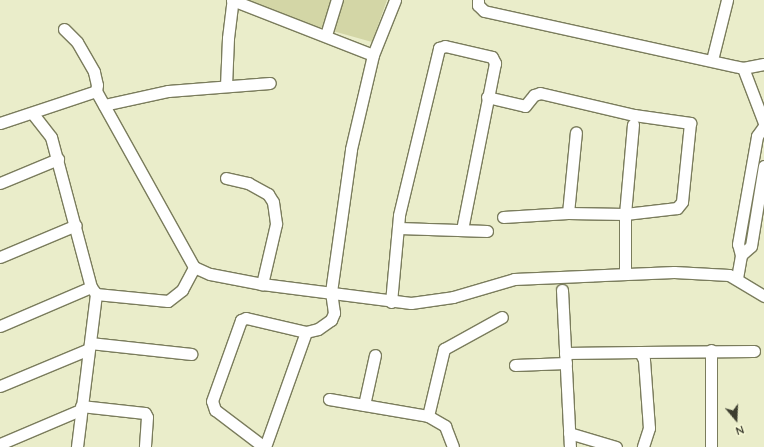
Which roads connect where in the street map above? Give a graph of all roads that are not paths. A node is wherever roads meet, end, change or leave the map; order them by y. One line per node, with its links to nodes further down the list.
1 (232, 0): 7 (street); 13 (street)
2 (337, 0): 7 (street)
3 (395, 0): 8 (street)
4 (478, 0): 9 (street)
5 (727, 0): 9 (street)
6 (64, 29): 14 (street)
7 (326, 35): 8 (street)
8 (373, 55): 41 (street)
9 (712, 60): 11 (street)
10 (764, 64): 11 (street)
11 (743, 68): 20 (street)
12 (270, 83): 13 (street)
13 (226, 86): 16 (street)
14 (96, 91): 16 (street); 17 (street)
15 (487, 97): 27 (street); 30 (street); 31 (street)
16 (104, 105): 35 (street)
17 (33, 114): 18 (street); 22 (street)
18 (0, 123)
19 (633, 124): 27 (street)
20 (764, 125): 33 (street)
21 (576, 132): 26 (street)
22 (58, 159): 25 (street); 29 (street)
23 (764, 166): 33 (street)
24 (226, 178): 38 (street)
25 (0, 183)
26 (568, 213): 27 (street); 28 (street)
27 (624, 214): 36 (street)
28 (503, 217)
29 (76, 225): 34 (street); 39 (street)
30 (399, 228): 31 (street); 43 (street)
31 (462, 229): 32 (street)
32 (487, 232)
33 (741, 255): 37 (street)
34 (0, 257)
35 (194, 267): 38 (street); 39 (street)
36 (625, 273): 37 (street); 43 (street)
37 (737, 278): 42 (street)
38 (262, 284): 41 (street)
39 (94, 290): 45 (street); 47 (street)
40 (562, 290): 53 (street)
41 (331, 292): 43 (street); 46 (street)
42 (764, 296)
43 (391, 302)
44 (502, 317): 59 (street)
45 (0, 326)
46 (306, 332): 64 (street); 64 (street)
47 (89, 346): 51 (street); 55 (street); 58 (street)
48 (711, 350): 49 (street); 50 (street); 69 (street)
49 (754, 351)
50 (640, 352): 53 (street); 68 (street)
51 (191, 354)
52 (375, 355): 57 (street)
53 (565, 358): 54 (street); 60 (street)
54 (515, 365)
55 (0, 386)
56 (329, 399): 57 (street)
57 (364, 405): 59 (street)
58 (81, 408): 61 (street); 62 (street); 63 (street)
59 (428, 416): 65 (street)
60 (569, 433): 66 (street); 67 (street)
61 (0, 444)
62 (77, 447)
63 (145, 447)
64 (265, 447)
65 (453, 447)
66 (570, 447)
67 (616, 447)
68 (643, 447)
69 (711, 447)

